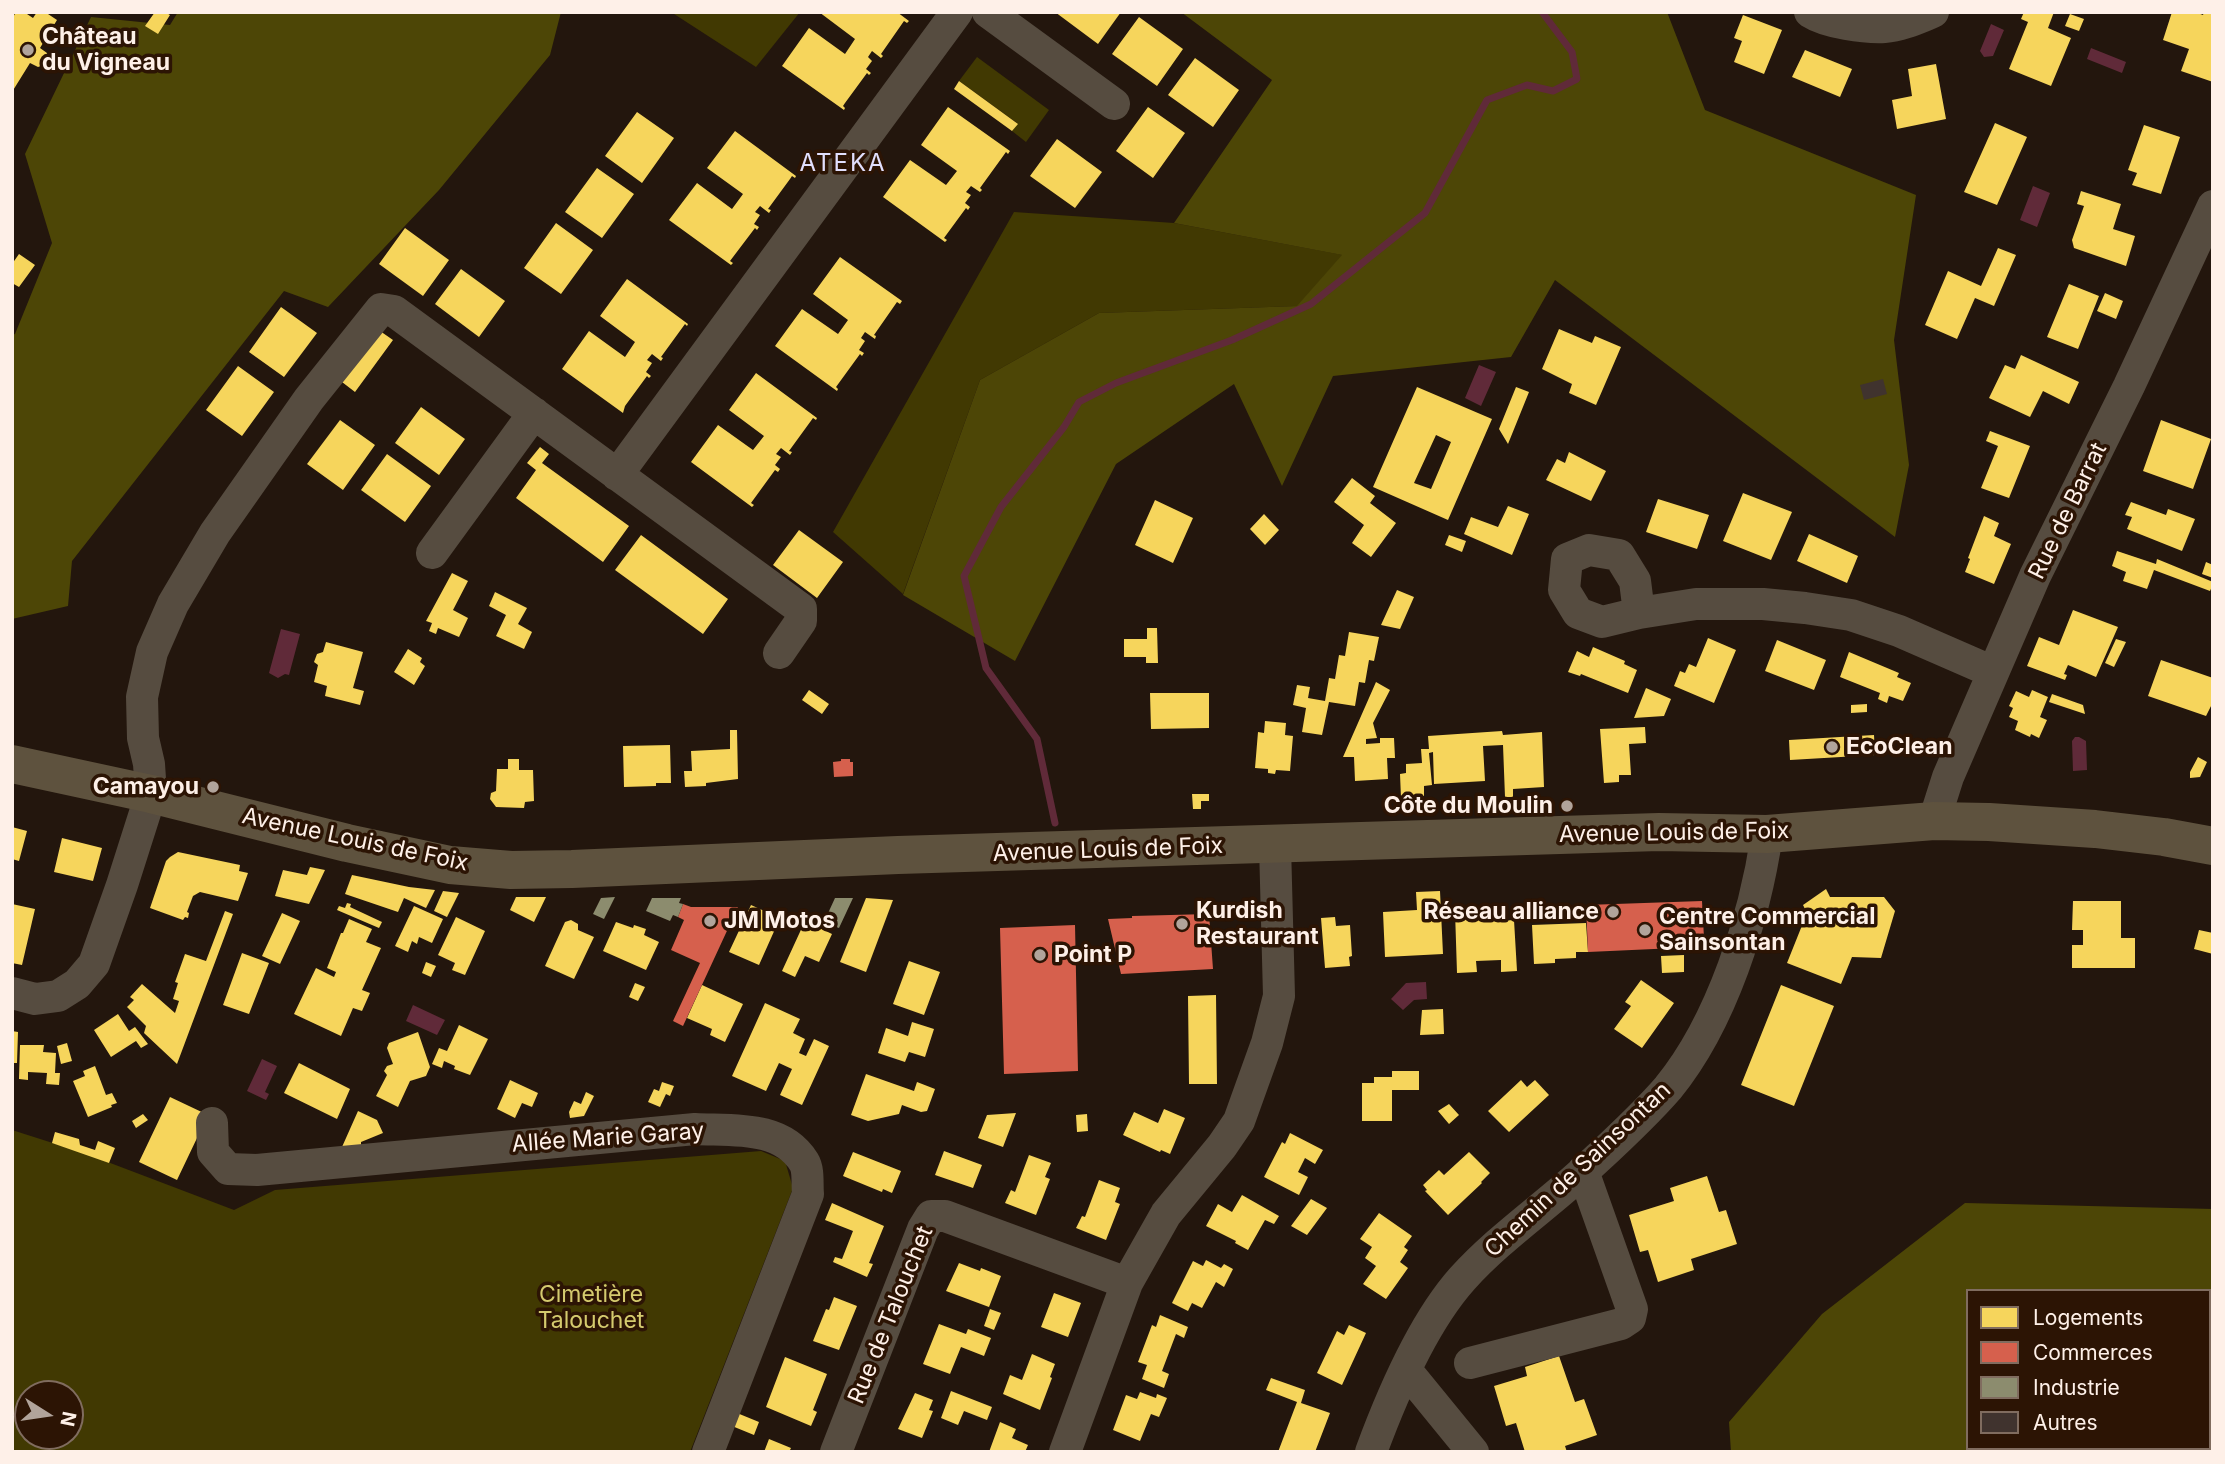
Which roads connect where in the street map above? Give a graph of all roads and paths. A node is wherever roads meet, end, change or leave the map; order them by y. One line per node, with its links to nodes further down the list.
1 (957, 12): 8 (street)
2 (988, 12): 5 (street)
3 (1810, 12): 4 (street)
4 (1933, 12)
5 (1114, 104)
6 (2213, 206): 12 (street, Rue de Barrat)
7 (534, 413): 8 (street); 9 (street); 14 (street)
8 (617, 475): 11 (street)
9 (432, 554)
10 (1639, 613): 12 (street)
11 (779, 653)
12 (1993, 673): 15 (street, Rue de Barrat)
13 (12, 764): 14 (main road, Avenue Louis de Foix)
14 (151, 794): 17 (main road, Avenue Louis de Foix); 19 (street)
15 (1934, 821): 16 (main road, Avenue Louis de Foix); 18 (main road, Avenue Louis de Foix)
16 (1767, 834): 17 (main road, Avenue Louis de Foix); 21 (street, Chemin de Sainsontan)
17 (1275, 845): 22 (street)
18 (2213, 846)
19 (12, 993)
20 (212, 1123): 25 (street, Allée Marie Garay)
21 (1583, 1171): 23 (street); 24 (street, Chemin de Sainsontan)
22 (1127, 1283): 26 (street, Rue de Talouchet); 27 (street)
23 (1470, 1363)
24 (1406, 1370): 28 (street, Chemin de Sainsontan); 29 (street)
25 (708, 1452)
26 (836, 1452)
27 (1065, 1452)
28 (1371, 1452)
29 (1473, 1452)

